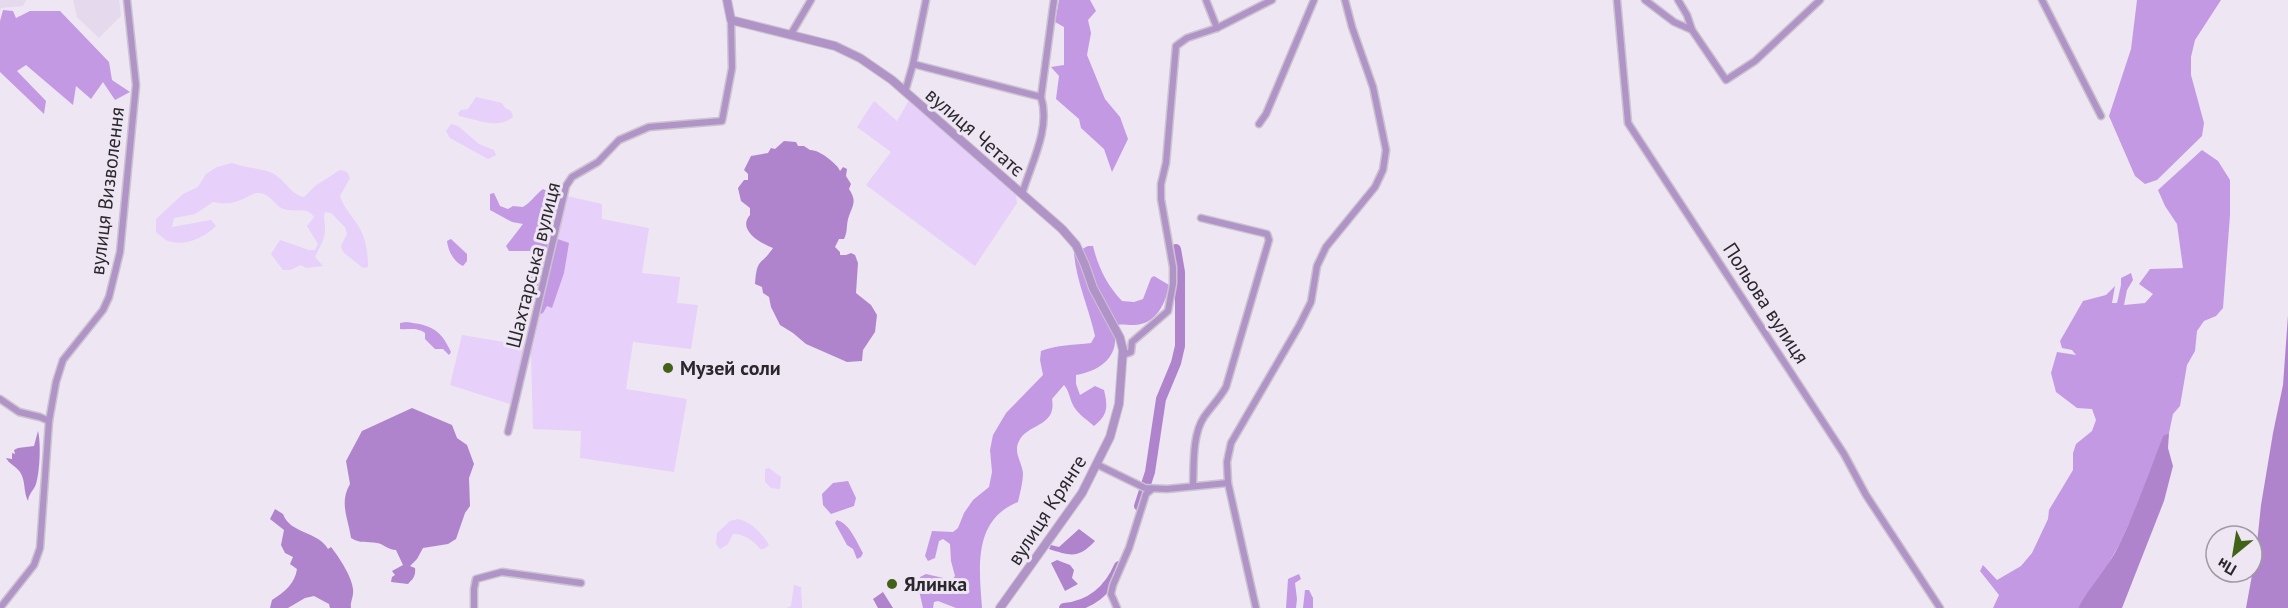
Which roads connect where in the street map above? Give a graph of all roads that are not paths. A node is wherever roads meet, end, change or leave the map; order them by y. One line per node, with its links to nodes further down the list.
1 (127, 0): 28 (street, вулиця Визволення)
2 (727, 0): 15 (street, Шахтарська вулиця)
3 (811, 0): 18 (street)
4 (926, 0): 19 (street)
5 (1054, 0): 21 (street)
6 (1206, 0): 16 (street)
7 (1272, 0): 16 (street)
8 (1314, 0): 23 (street)
9 (1345, 0): 31 (street)
10 (1617, 0): 40 (street, Польова вулиця)
11 (1645, 0): 17 (street)
12 (1678, 0): 17 (street)
13 (1820, 0): 17 (street)
14 (2042, 0): 22 (street)
15 (731, 20): 18 (street, вулиця Четатє); 29 (street, Шахтарська вулиця)
16 (1217, 28): 26 (street)
17 (1692, 30)
18 (791, 34): 20 (street, вулиця Четатє)
19 (913, 64): 20 (street); 21 (street)
20 (905, 92): 24 (street, вулиця Четатє)
21 (1041, 97): 24 (street)
22 (2101, 116)
23 (1259, 124)
24 (1022, 194): 26 (street, вулиця Четатє)
25 (1201, 218): 32 (street)
26 (1123, 355): 30 (street, вулиця Крянге)
27 (0, 399): 28 (street)
28 (49, 421): 35 (street, вулиця Визволення)
29 (508, 432)
30 (1098, 465): 33 (street); 37 (street, вулиця Крянге)
31 (1228, 483): 32 (street); 39 (street)
32 (1193, 486): 33 (street)
33 (1153, 489): 38 (street)
34 (581, 583): 36 (street)
35 (0, 608)
36 (474, 608)
37 (1000, 608)
38 (1117, 608)
39 (1256, 608)
40 (1940, 608)

